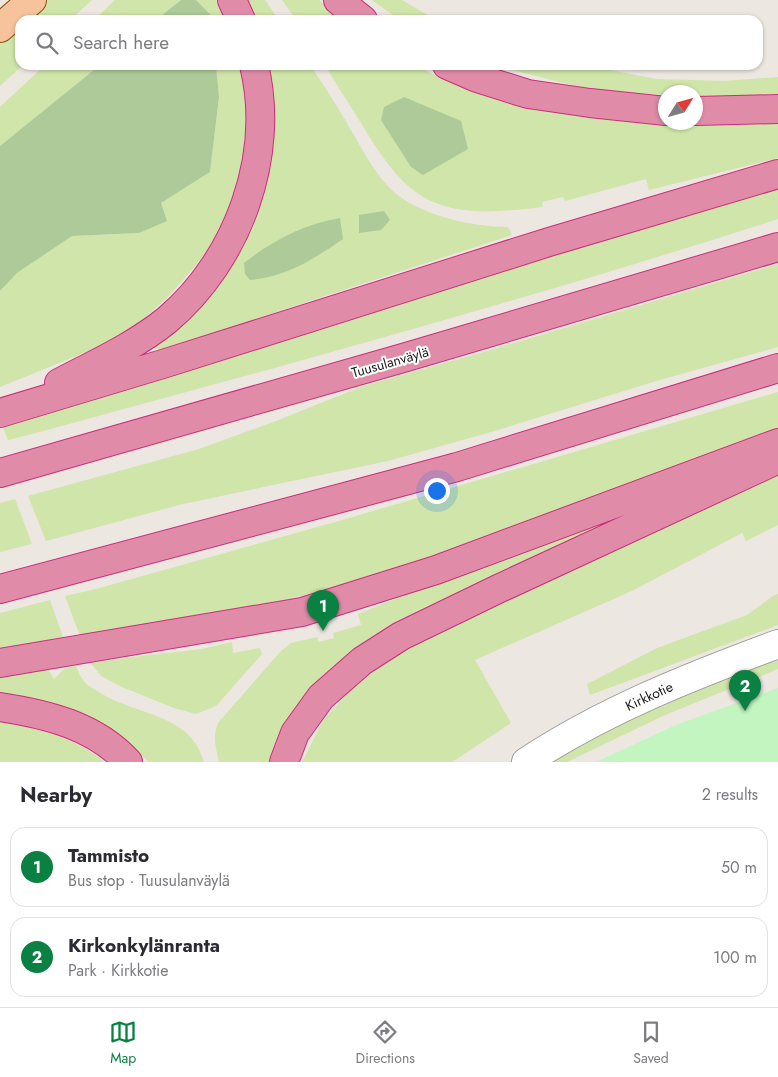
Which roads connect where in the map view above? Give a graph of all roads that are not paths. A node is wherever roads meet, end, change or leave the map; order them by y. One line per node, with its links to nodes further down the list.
1 (32, 0): 6 (main road)
2 (232, 0): 4 (highway)
3 (338, 0): 5 (highway)
4 (238, 15)
5 (357, 15)
6 (0, 28)
7 (255, 70): 15 (highway)
8 (459, 70): 10 (highway)
9 (778, 109): 11 (highway)
10 (658, 111)
11 (703, 111)
12 (778, 174): 15 (highway)
13 (778, 247): 18 (highway, Tuusulanväylä)
14 (778, 368): 19 (highway)
15 (3, 412)
16 (778, 443): 21 (highway)
17 (778, 459): 24 (highway)
18 (0, 473)
19 (0, 589)
20 (778, 644): 25 (street, Kirkkotie)
21 (0, 663)
22 (0, 707): 23 (highway)
23 (128, 762)
24 (284, 762)
25 (526, 762)

